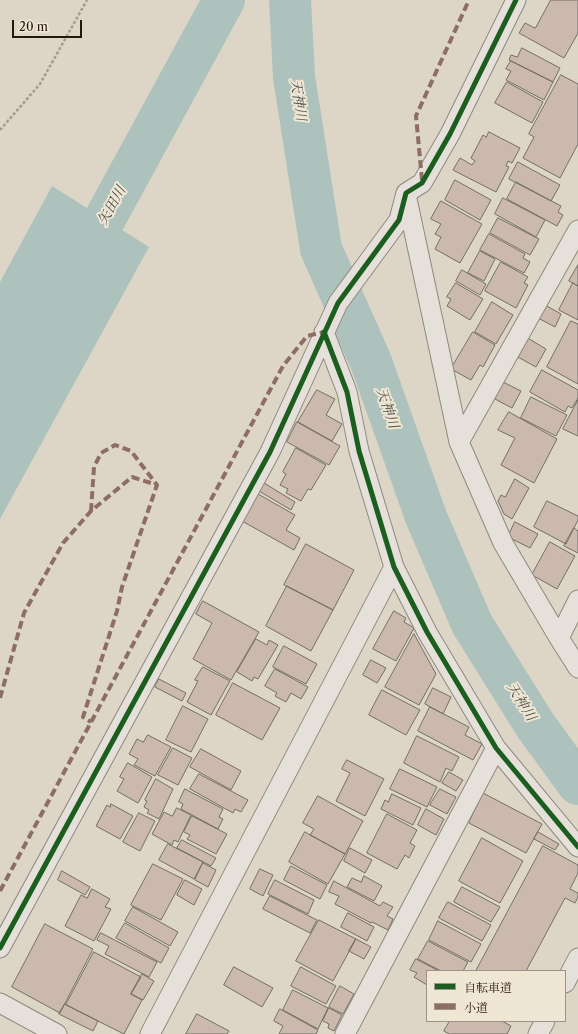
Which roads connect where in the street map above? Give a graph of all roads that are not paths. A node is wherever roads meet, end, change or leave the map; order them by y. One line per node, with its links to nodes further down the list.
1 (516, 0): 2 (street)
2 (406, 193): 4 (street); 5 (street)
3 (578, 230): 5 (street)
4 (324, 332): 6 (street); 12 (street)
5 (459, 442): 8 (street)
6 (394, 567): 10 (street); 18 (street)
7 (578, 600): 8 (street)
8 (559, 638): 9 (street)
9 (578, 668)
10 (496, 748): 11 (street); 19 (street)
11 (578, 847)
12 (0, 948)
13 (578, 958): 14 (street)
14 (566, 981)
15 (0, 1003): 17 (street)
16 (544, 1022): 20 (street)
17 (57, 1034)
18 (150, 1034)
19 (345, 1034)
20 (538, 1034)

